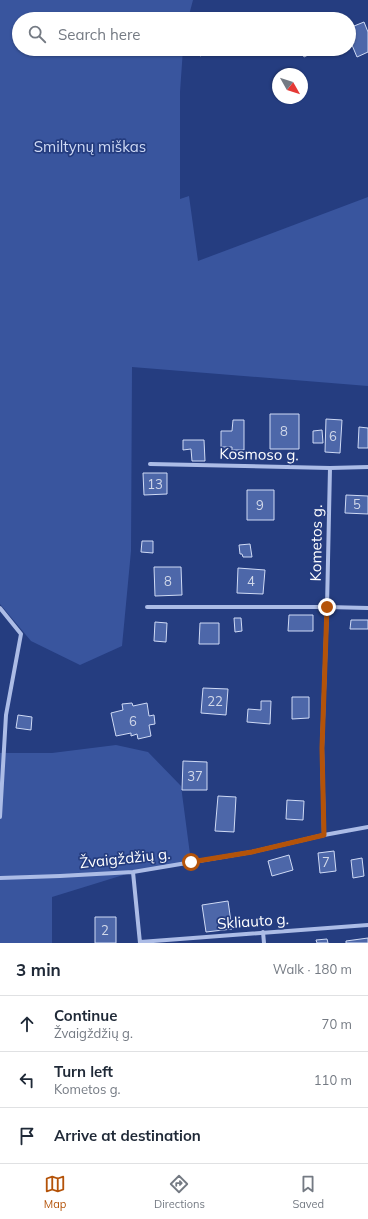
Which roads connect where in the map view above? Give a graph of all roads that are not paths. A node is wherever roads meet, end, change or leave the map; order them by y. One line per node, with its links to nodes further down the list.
1 (150, 464): 3 (street, Kosmoso g.)
2 (368, 467): 3 (street, Kosmoso g.)
3 (330, 468): 5 (street, Kometos g.)
4 (147, 606): 5 (street)
5 (327, 607): 7 (street); 10 (street, Kometos g.)
6 (0, 608): 8 (street)
7 (368, 608)
8 (0, 816)
9 (368, 827): 10 (street, Žvaigždžių g.)
10 (324, 835): 11 (street, Žvaigždžių g.)
11 (133, 872): 12 (street, Žvaigždžių g.); 15 (street)
12 (0, 878)
13 (368, 925): 14 (street, Skliauto g.)
14 (263, 932): 15 (street, Skliauto g.); 16 (street)
15 (140, 943)
16 (264, 943)

